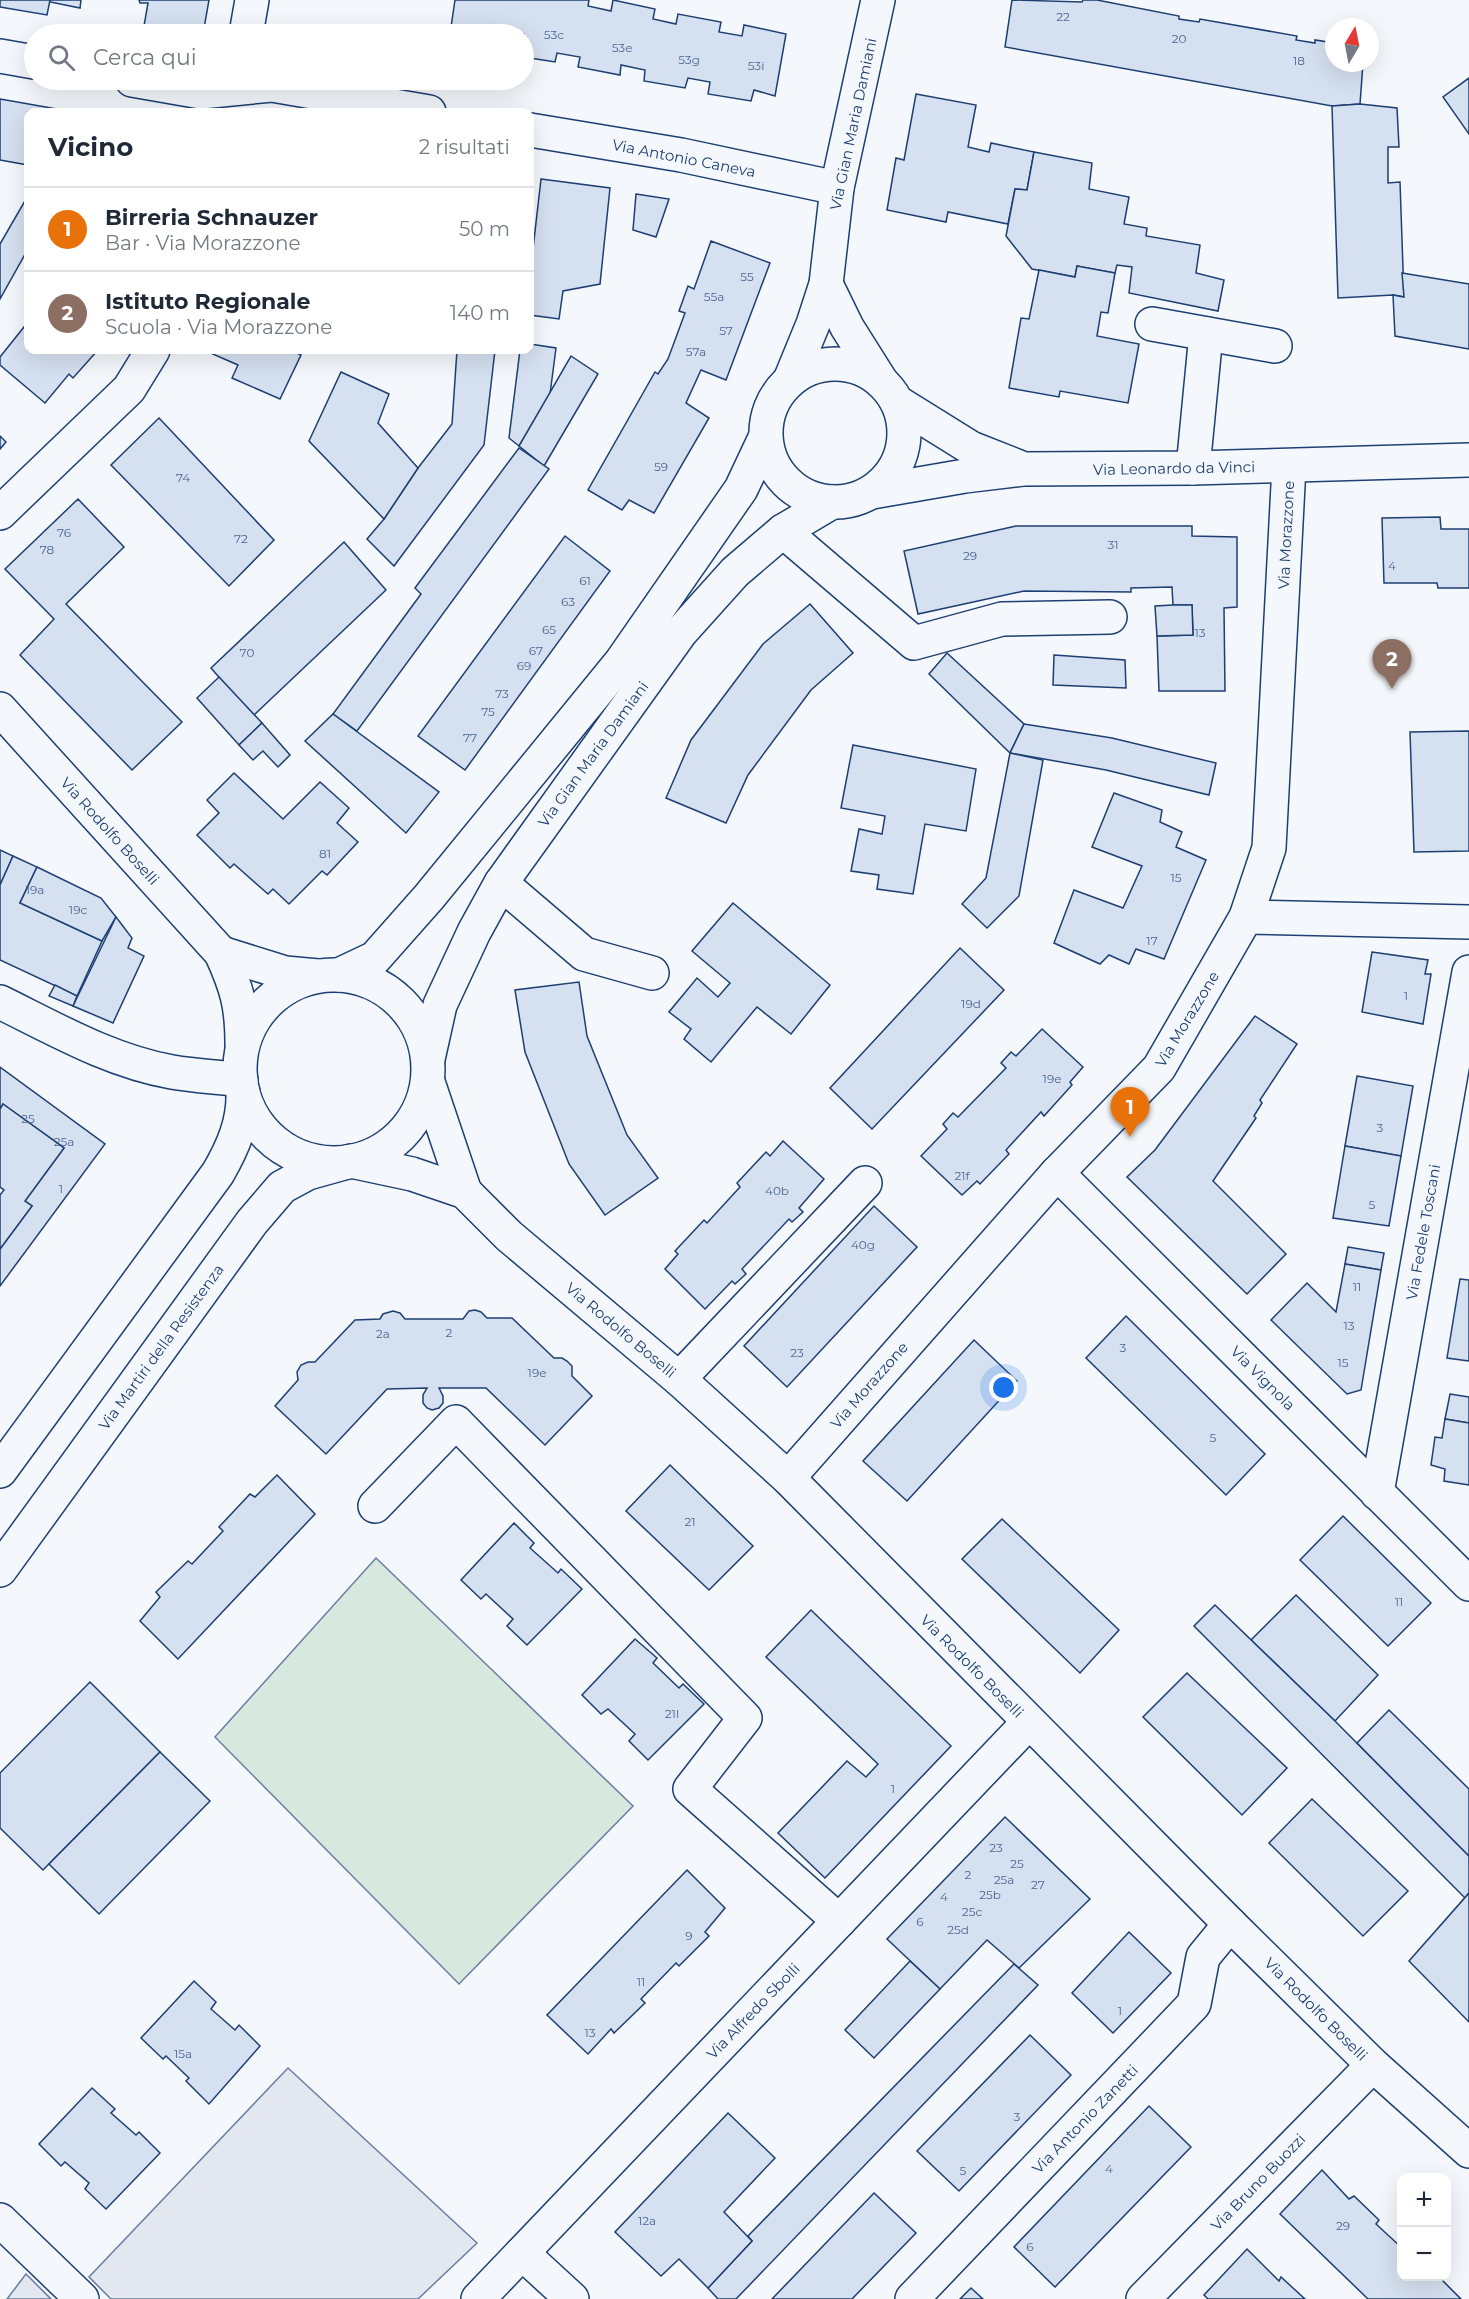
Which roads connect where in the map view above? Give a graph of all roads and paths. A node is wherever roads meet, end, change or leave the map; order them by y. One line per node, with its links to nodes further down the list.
1 (252, 0): 3 (street)
2 (878, 0): 12 (street, Via Gian Maria Damiani)
3 (248, 24)
4 (0, 56): 5 (street)
5 (24, 60)
6 (190, 90): 9 (street)
7 (252, 90): 9 (street)
8 (301, 90): 10 (street)
9 (236, 94)
10 (406, 108)
11 (534, 130): 12 (street, Via Antonio Caneva)
12 (837, 188): 13 (street, Via Gian Maria Damiani)
13 (826, 284): 18 (street, Via Gian Maria Damiani); 19 (street, Via Gian Maria Damiani)
14 (1152, 324): 15 (street)
15 (1206, 334): 16 (street); 23 (street)
16 (1275, 346)
17 (151, 354): 27 (street)
18 (790, 380): 19 (street, Via Gian Maria Damiani); 20 (street, Via Gian Maria Damiani)
19 (889, 392): 24 (street, Via Leonardo da Vinci); 25 (street, Via Gian Maria Damiani)
20 (765, 438): 26 (street, Via Gian Maria Damiani); 37 (street, Via Gian Maria Damiani)
21 (1469, 460): 22 (street, Via Leonardo da Vinci)
22 (1289, 466): 23 (street, Via Leonardo da Vinci); 32 (street, Via Morazzone)
23 (1193, 468): 24 (street, Via Leonardo da Vinci)
24 (1024, 469): 25 (street, Via Leonardo da Vinci)
25 (872, 492): 26 (street, Via Gian Maria Damiani)
26 (832, 502): 28 (street, Via Gian Maria Damiani)
27 (0, 513)
28 (783, 531): 29 (street); 31 (street, Via Gian Maria Damiani)
29 (1110, 617)
30 (0, 709): 34 (street, Via Rodolfo Boselli)
31 (501, 883): 36 (street); 39 (street, Via Gian Maria Damiani)
32 (1246, 917): 33 (street); 42 (street, Via Morazzone)
33 (1469, 922)
34 (221, 953): 37 (street); 40 (street, Via Rodolfo Boselli)
35 (1469, 972): 48 (street, Via Fedele Toscani)
36 (652, 973)
37 (330, 976): 39 (street); 40 (street)
38 (0, 1002): 40 (street)
39 (428, 1071): 41 (street); 44 (street, Via Rodolfo Boselli)
40 (242, 1077): 41 (street); 46 (street)
41 (351, 1161): 44 (street, Via Rodolfo Boselli); 50 (street, Via Martiri della Resistenza)
42 (1057, 1173): 47 (street, Via Morazzone); 48 (street, Via Vignola)
43 (865, 1184): 45 (street)
44 (465, 1192): 45 (street, Via Rodolfo Boselli)
45 (679, 1378): 47 (street, Via Rodolfo Boselli)
46 (0, 1470)
47 (788, 1478): 52 (street, Via Rodolfo Boselli)
48 (1377, 1493): 51 (street, Via Vignola)
49 (375, 1506): 53 (street)
50 (0, 1570)
51 (1469, 1584)
52 (1028, 1723): 53 (street, Via Alfredo Sbolli); 54 (street, Via Rodolfo Boselli)
53 (839, 1921): 58 (street, Via Alfredo Sbolli)
54 (1230, 1924): 55 (street, Via Rodolfo Boselli); 62 (street, Via Antonio Zanetti)
55 (1373, 2065): 56 (street, Via Rodolfo Boselli); 63 (street, Via Bruno Buozzi)
56 (1469, 2151)
57 (0, 2220): 59 (street)
58 (522, 2253): 60 (street, Via Alfredo Sbolli); 61 (street)
59 (76, 2297)
60 (478, 2299)
61 (572, 2299)
62 (912, 2299)
63 (1143, 2299)

